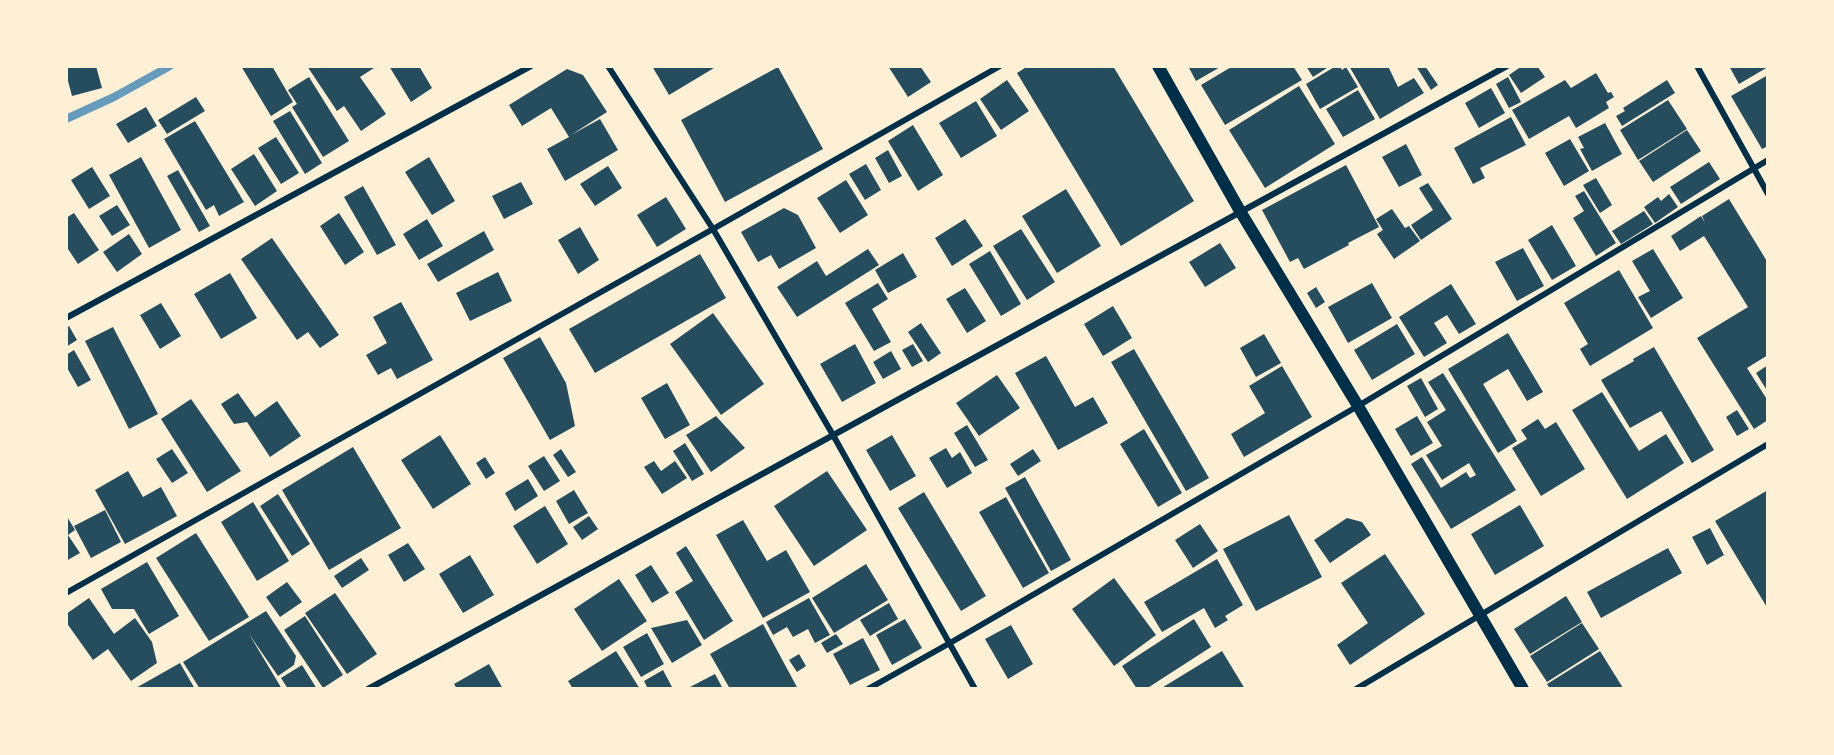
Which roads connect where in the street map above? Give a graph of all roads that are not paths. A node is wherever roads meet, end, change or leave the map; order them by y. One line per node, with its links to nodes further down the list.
1 (531, 66): 12 (street)
2 (608, 66): 11 (street)
3 (1000, 66): 11 (street)
4 (1158, 66): 10 (main road)
5 (1507, 66): 10 (street)
6 (1697, 66): 8 (street)
7 (1768, 160): 8 (street)
8 (1754, 168): 9 (street); 13 (street)
9 (1768, 194)
10 (1240, 211): 13 (main road); 14 (street)
11 (713, 230): 14 (street); 16 (street)
12 (66, 318)
13 (1358, 406): 17 (main road); 18 (street)
14 (833, 435): 18 (street); 19 (street)
15 (1768, 444): 17 (street)
16 (66, 593)
17 (1479, 616): 22 (street); 23 (main road)
18 (950, 643): 20 (street); 21 (street)
19 (368, 689)
20 (867, 689)
21 (975, 689)
22 (1356, 689)
23 (1523, 689)

